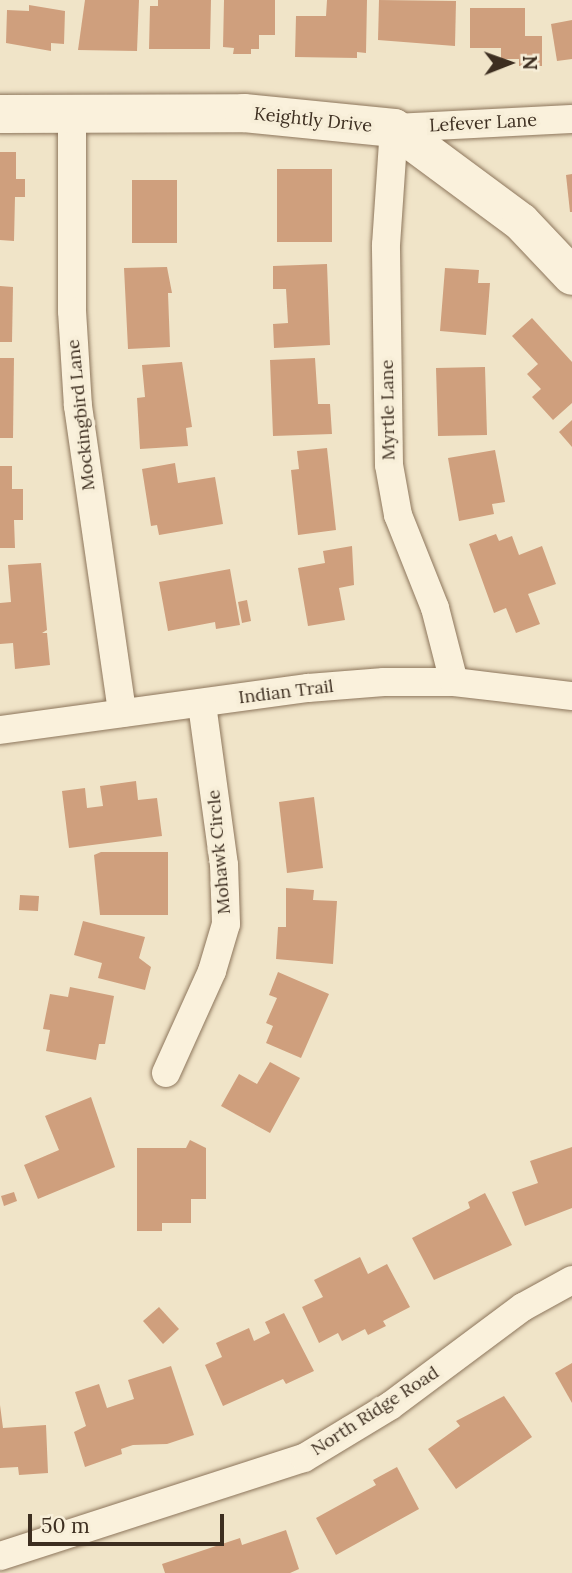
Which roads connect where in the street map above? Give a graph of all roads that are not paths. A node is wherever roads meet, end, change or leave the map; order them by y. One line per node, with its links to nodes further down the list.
1 (0, 114): 2 (street, Keightly Drive)
2 (72, 114): 4 (street, Keightly Drive); 9 (street, Mockingbird Lane)
3 (572, 119): 4 (street, Lefever Lane)
4 (394, 128): 5 (street, Keightly Drive); 6 (street, Myrtle Lane)
5 (572, 276)
6 (454, 682): 7 (street, Indian Trail); 8 (street, Indian Trail)
7 (572, 696)
8 (202, 704): 9 (street, Indian Trail); 11 (street, Mohawk Circle)
9 (122, 713): 10 (street, Indian Trail)
10 (0, 730)
11 (166, 1073)
12 (572, 1280): 13 (street, North Ridge Road)
13 (0, 1556)

